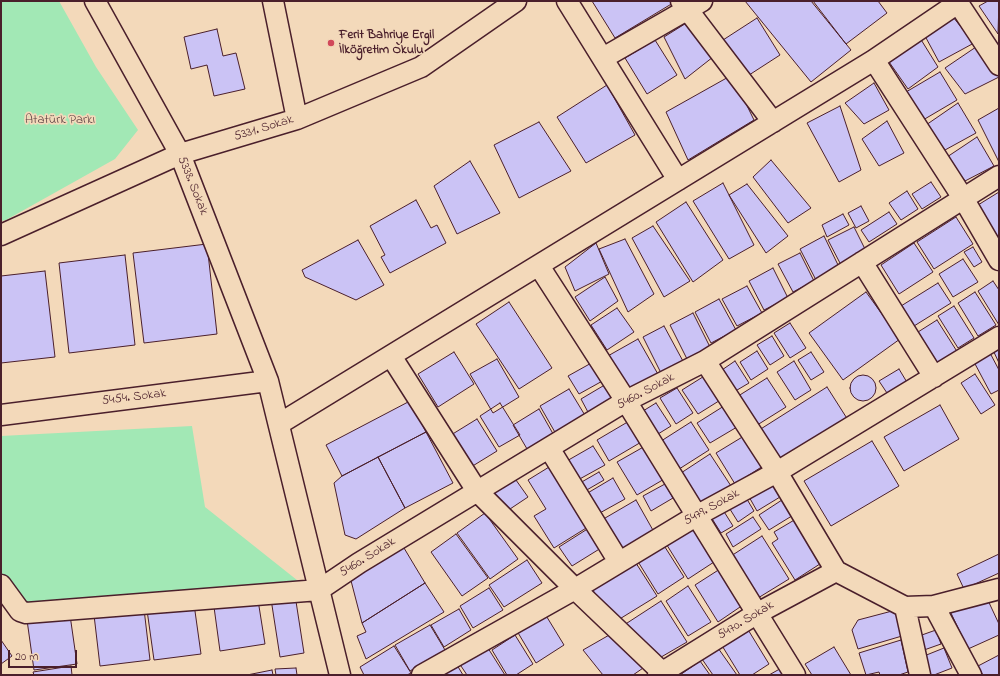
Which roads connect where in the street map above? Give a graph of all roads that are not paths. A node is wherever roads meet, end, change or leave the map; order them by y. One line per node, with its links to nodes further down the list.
1 (96, 1): 12 (street, 5338. Sokak)
2 (273, 1): 10 (street)
3 (516, 1): 10 (street, 5331. Sokak)
4 (567, 1): 7 (street)
5 (957, 2): 8 (street); 9 (street)
6 (691, 4): 7 (street); 11 (street)
7 (603, 58): 14 (street)
8 (874, 60): 11 (street); 15 (street)
9 (999, 65)
10 (297, 119): 12 (street, 5331. Sokak)
11 (773, 122): 14 (street)
12 (180, 154): 16 (street, 5331. Sokak); 24 (street, 5338. Sokak)
13 (999, 176): 15 (street, 5460. Sokak)
14 (678, 180): 19 (street)
15 (963, 198): 17 (street); 18 (street, 5460. Sokak)
16 (1, 235)
17 (999, 260)
18 (862, 262): 22 (street, 5460. Sokak); 23 (street)
19 (539, 266): 21 (street); 25 (street)
20 (999, 337): 23 (street, 5479. Sokak)
21 (391, 356): 27 (street); 30 (street)
22 (704, 361): 25 (street, 5460. Sokak); 29 (street)
23 (934, 377): 29 (street, 5479. Sokak)
24 (268, 381): 26 (street, 5454. Sokak); 27 (street, 5338. Sokak)
25 (626, 401): 28 (street, 5460. Sokak); 31 (street)
26 (1, 415)
27 (278, 424): 37 (street, 5338. Sokak)
28 (549, 448): 30 (street, 5460. Sokak); 32 (street)
29 (776, 472): 31 (street, 5479. Sokak); 33 (street)
30 (477, 491): 35 (street); 37 (street, 5460. Sokak)
31 (696, 516): 32 (street, 5479. Sokak); 40 (street)
32 (619, 562): 35 (street, 5479. Sokak)
33 (836, 570): 39 (street); 40 (street, 5470. Sokak)
34 (1, 585): 37 (street, 5460. Sokak)
35 (574, 589): 41 (street); 43 (street, 5479. Sokak)
36 (999, 589): 38 (street)
37 (319, 590): 42 (street, 5338. Sokak)
38 (934, 606): 39 (street); 46 (street)
39 (905, 607): 45 (street)
40 (756, 614): 41 (street, 5470. Sokak); 44 (street)
41 (661, 674)
42 (340, 675)
43 (422, 675)
44 (795, 675)
45 (920, 675)
46 (971, 675)

